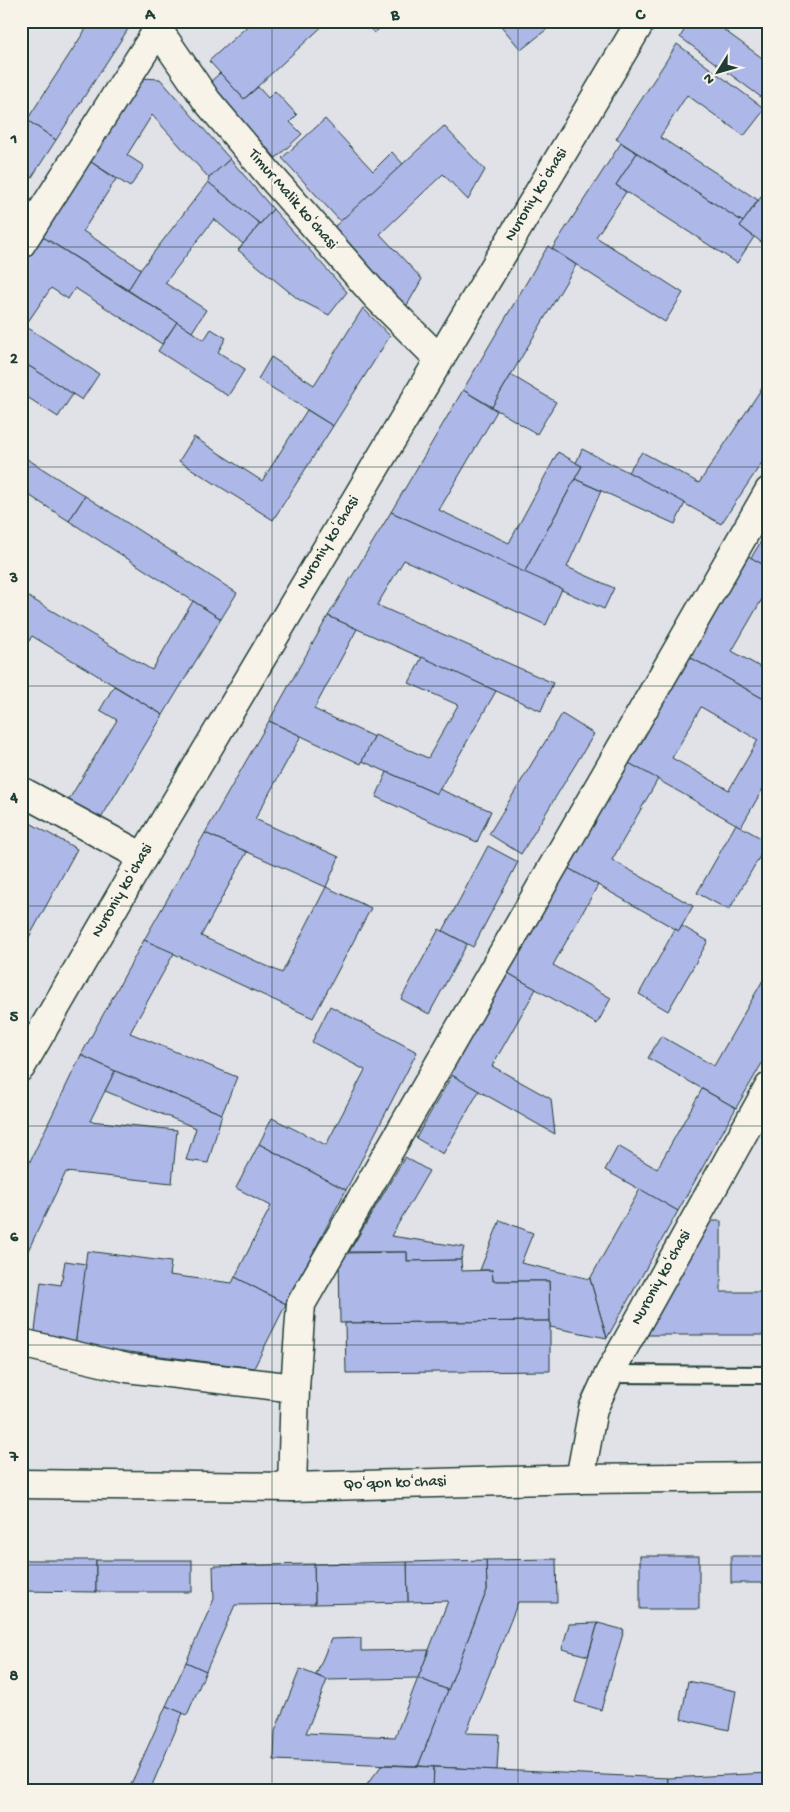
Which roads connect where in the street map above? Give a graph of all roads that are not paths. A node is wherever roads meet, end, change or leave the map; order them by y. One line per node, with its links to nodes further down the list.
1 (641, 21): 4 (street, Nuroniy koʻchasi)
2 (154, 26): 3 (street, Timur Malik koʻchasi); 4 (street, Timur Malik koʻchasi)
3 (21, 244)
4 (439, 359): 7 (street, Nuroniy koʻchasi)
5 (769, 491): 13 (street)
6 (21, 791): 7 (street)
7 (143, 857): 8 (street, Nuroniy koʻchasi)
8 (21, 1067)
9 (769, 1087): 11 (street, Nuroniy koʻchasi)
10 (21, 1343): 13 (street)
11 (609, 1374): 12 (lane); 15 (street, Nuroniy koʻchasi)
12 (769, 1375)
13 (295, 1388): 17 (street)
14 (769, 1477): 15 (street, Qoʻqon koʻchasi)
15 (580, 1479): 17 (street, Qoʻqon koʻchasi)
16 (21, 1484): 17 (street, Qoʻqon koʻchasi)
17 (292, 1487)

